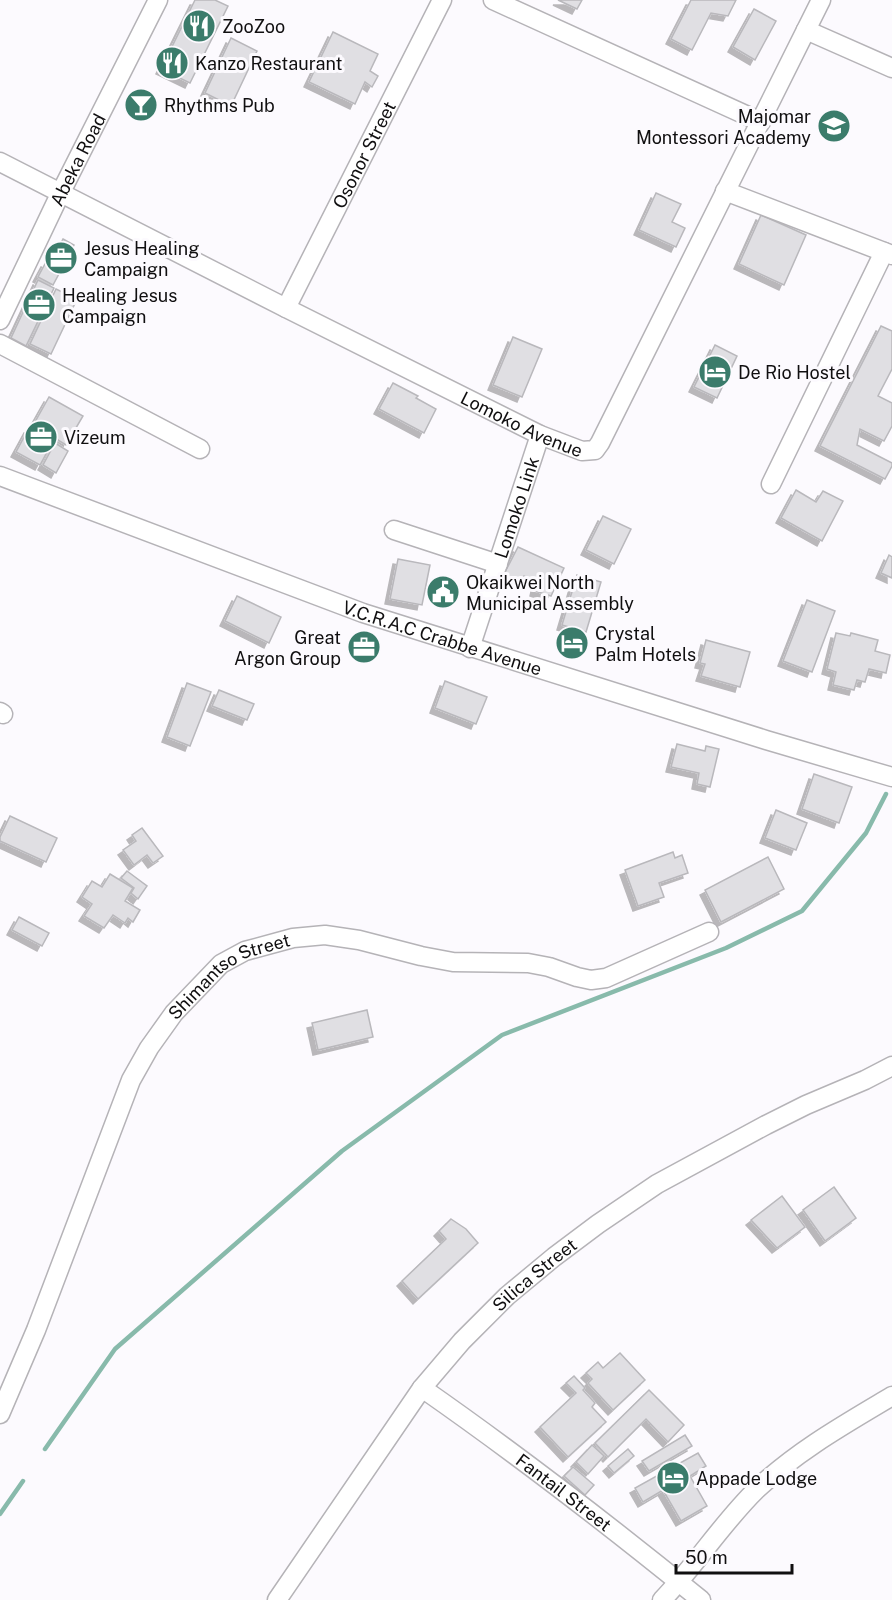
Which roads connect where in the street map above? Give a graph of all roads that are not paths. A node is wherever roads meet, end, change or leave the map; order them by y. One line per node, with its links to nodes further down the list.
1 (158, 0): 10 (street, Abeka Road)
2 (442, 0): 12 (street, Osonor Street)
3 (493, 0): 7 (street)
4 (821, 0): 5 (street, Lomoko Avenue)
5 (806, 30): 6 (street); 7 (street, Lomoko Avenue)
6 (892, 68)
7 (760, 122): 9 (street, Lomoko Avenue)
8 (0, 162): 10 (street, Lomoko Avenue)
9 (725, 190): 11 (street); 15 (street, Lomoko Avenue)
10 (62, 192): 12 (street, Lomoko Avenue); 13 (street, Abeka Road)
11 (888, 254): 18 (street)
12 (286, 308): 15 (street, Lomoko Avenue)
13 (0, 320)
14 (0, 344): 16 (street)
15 (540, 435): 20 (street, Lomoko Link)
16 (200, 449)
17 (0, 476): 21 (street, V.C.R.A.C Crabbe Avenue)
18 (771, 484)
19 (394, 530): 20 (street)
20 (498, 564): 21 (street, Lomoko Link)
21 (470, 648): 22 (street, V.C.R.A.C Crabbe Avenue)
22 (883, 775)
23 (709, 932): 27 (street, Shimantso Street)
24 (892, 1066): 25 (street, Silica Street)
25 (422, 1388): 28 (street, Fantail Street); 29 (street, Silica Street)
26 (892, 1396): 28 (street)
27 (0, 1414)
28 (679, 1582): 30 (street); 31 (street, Fantail Street)
29 (277, 1600)
30 (662, 1600)
31 (701, 1600)

